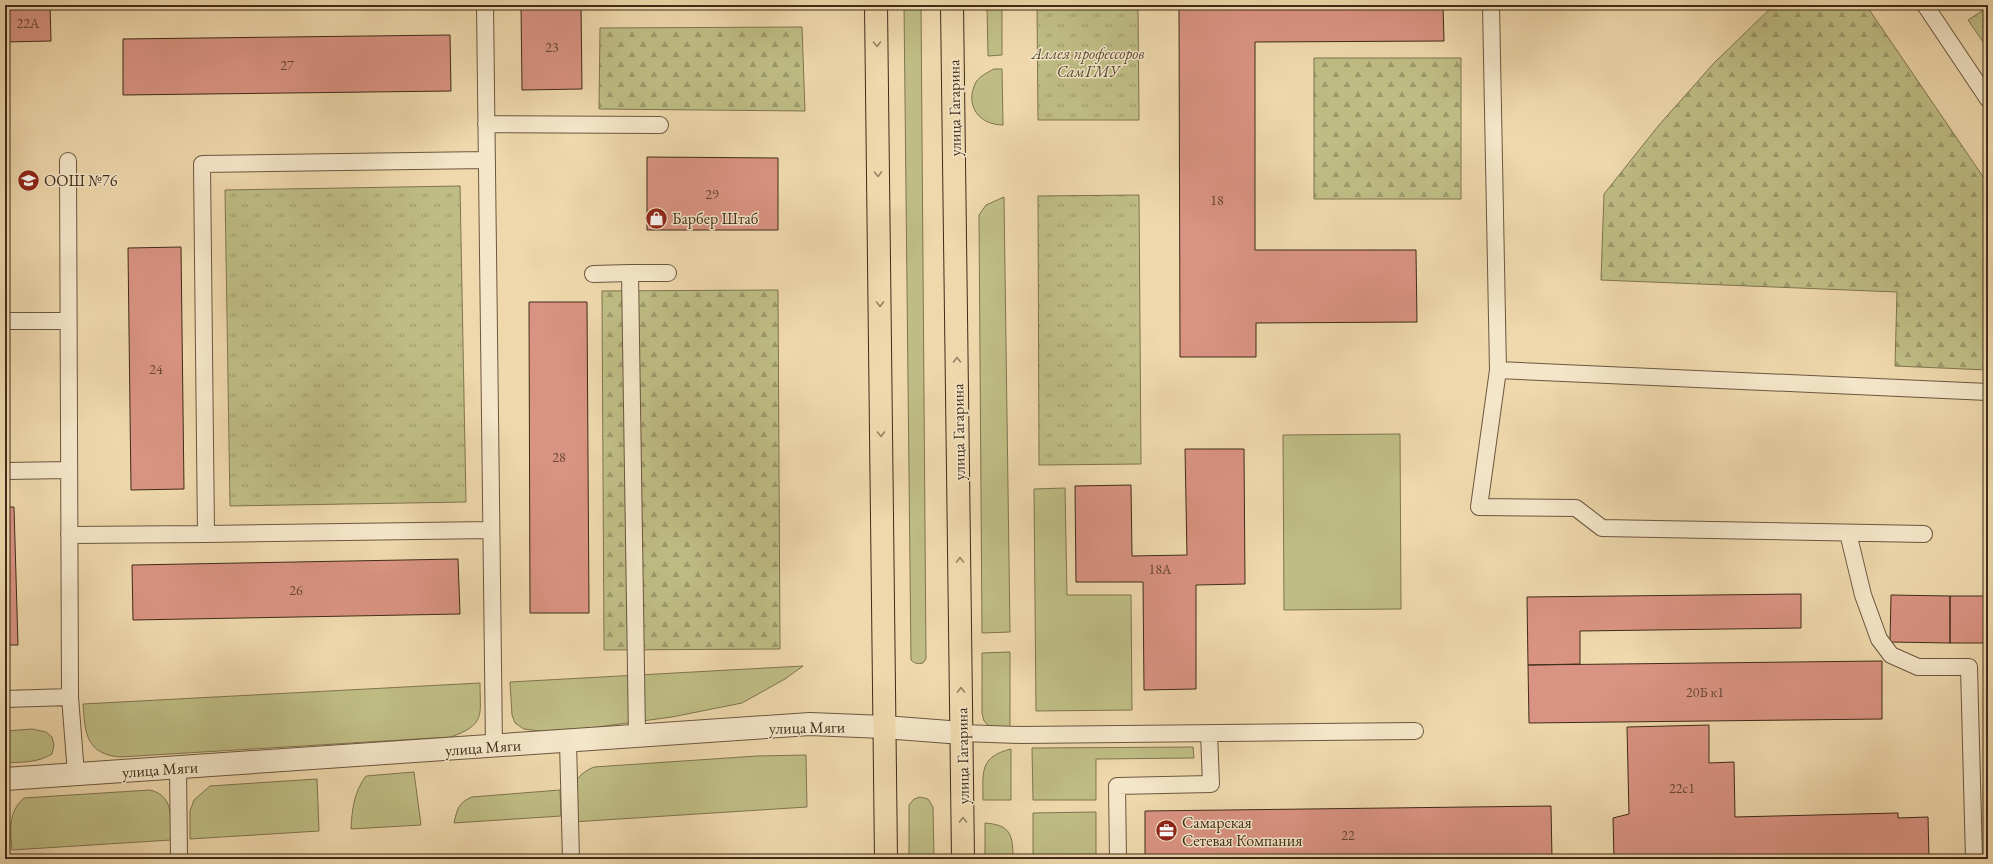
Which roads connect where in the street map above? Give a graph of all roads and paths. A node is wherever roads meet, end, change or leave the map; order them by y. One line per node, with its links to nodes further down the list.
1 (485, 5): 7 (lane)
2 (876, 5): 27 (main road, one-way to 27)
3 (952, 5): 29 (main road, улица Гагарина, one-way to 3)
4 (1491, 5): 16 (lane)
5 (1925, 5): 6 (lane)
6 (1988, 99)
7 (486, 124): 8 (lane); 9 (lane)
8 (660, 125)
9 (486, 160): 20 (lane); 22 (lane)
10 (68, 161): 15 (lane)
11 (630, 273): 12 (lane); 13 (lane); 31 (lane)
12 (668, 273)
13 (592, 274)
14 (5, 321): 15 (lane)
15 (67, 321): 18 (lane)
16 (1498, 370): 17 (lane); 21 (lane)
17 (1988, 392)
18 (69, 470): 19 (lane); 24 (lane)
19 (5, 471)
20 (490, 530): 22 (lane); 33 (lane)
21 (1848, 533): 23 (lane); 42 (lane)
22 (206, 534): 24 (lane)
23 (1924, 534)
24 (69, 535): 25 (lane)
25 (70, 697): 26 (lane); 35 (lane)
26 (5, 699)
27 (884, 727): 29 (street, улица Мяги); 31 (street, улица Мяги); 39 (main road)
28 (1415, 731): 30 (lane)
29 (962, 733): 30 (lane); 40 (main road, улица Гагарина, one-way to 29)
30 (1209, 733): 41 (lane)
31 (637, 737): 32 (street, улица Мяги)
32 (568, 742): 33 (street, улица Мяги); 38 (lane)
33 (494, 746): 34 (street, улица Мяги)
34 (178, 768): 35 (street, улица Мяги); 37 (lane)
35 (76, 774): 36 (street, улица Мяги)
36 (5, 779)
37 (179, 859)
38 (571, 859)
39 (886, 859)
40 (963, 859)
41 (1118, 859)
42 (1974, 859)

